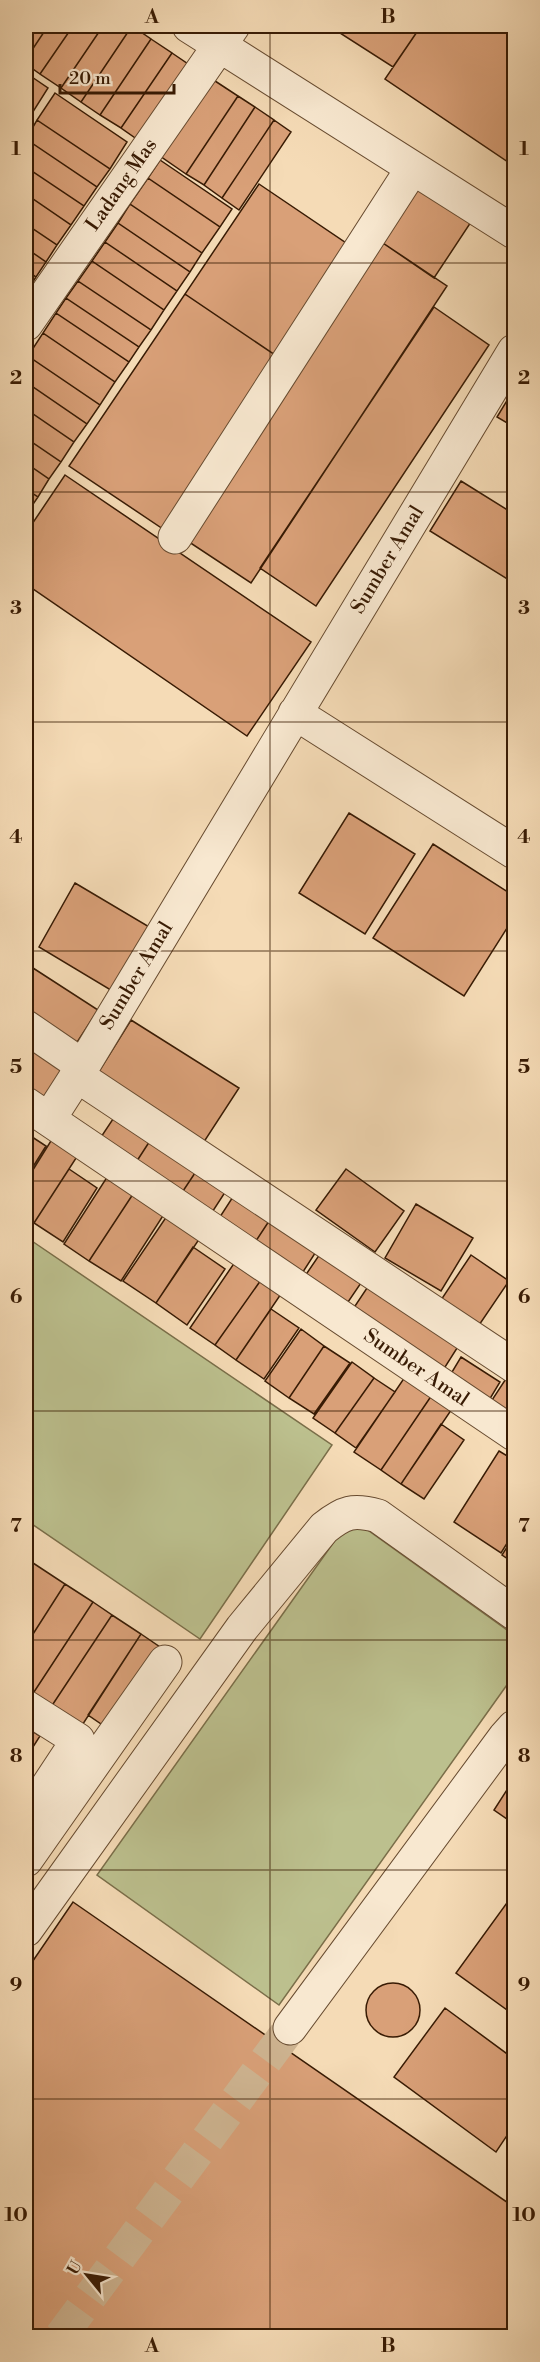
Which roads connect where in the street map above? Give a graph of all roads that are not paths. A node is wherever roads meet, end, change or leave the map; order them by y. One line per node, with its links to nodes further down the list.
1 (189, 26): 2 (street)
2 (226, 35): 3 (street); 5 (street, Ladang Mas)
3 (412, 168): 4 (street); 7 (street)
4 (514, 232)
5 (26, 324)
6 (514, 351): 8 (street, Sumber Amal)
7 (175, 537)
8 (295, 713): 9 (street); 11 (street, Sumber Amal)
9 (514, 852)
10 (26, 1027): 11 (street)
11 (80, 1070): 12 (street, Sumber Amal); 13 (street)
12 (37, 1112): 14 (street, Sumber Amal)
13 (514, 1366)
14 (514, 1434)
15 (514, 1613): 21 (street)
16 (165, 1662): 20 (street)
17 (26, 1707): 19 (street)
18 (514, 1727): 22 (street)
19 (26, 1819)
20 (26, 1860)
21 (26, 1930)
22 (290, 2028)

